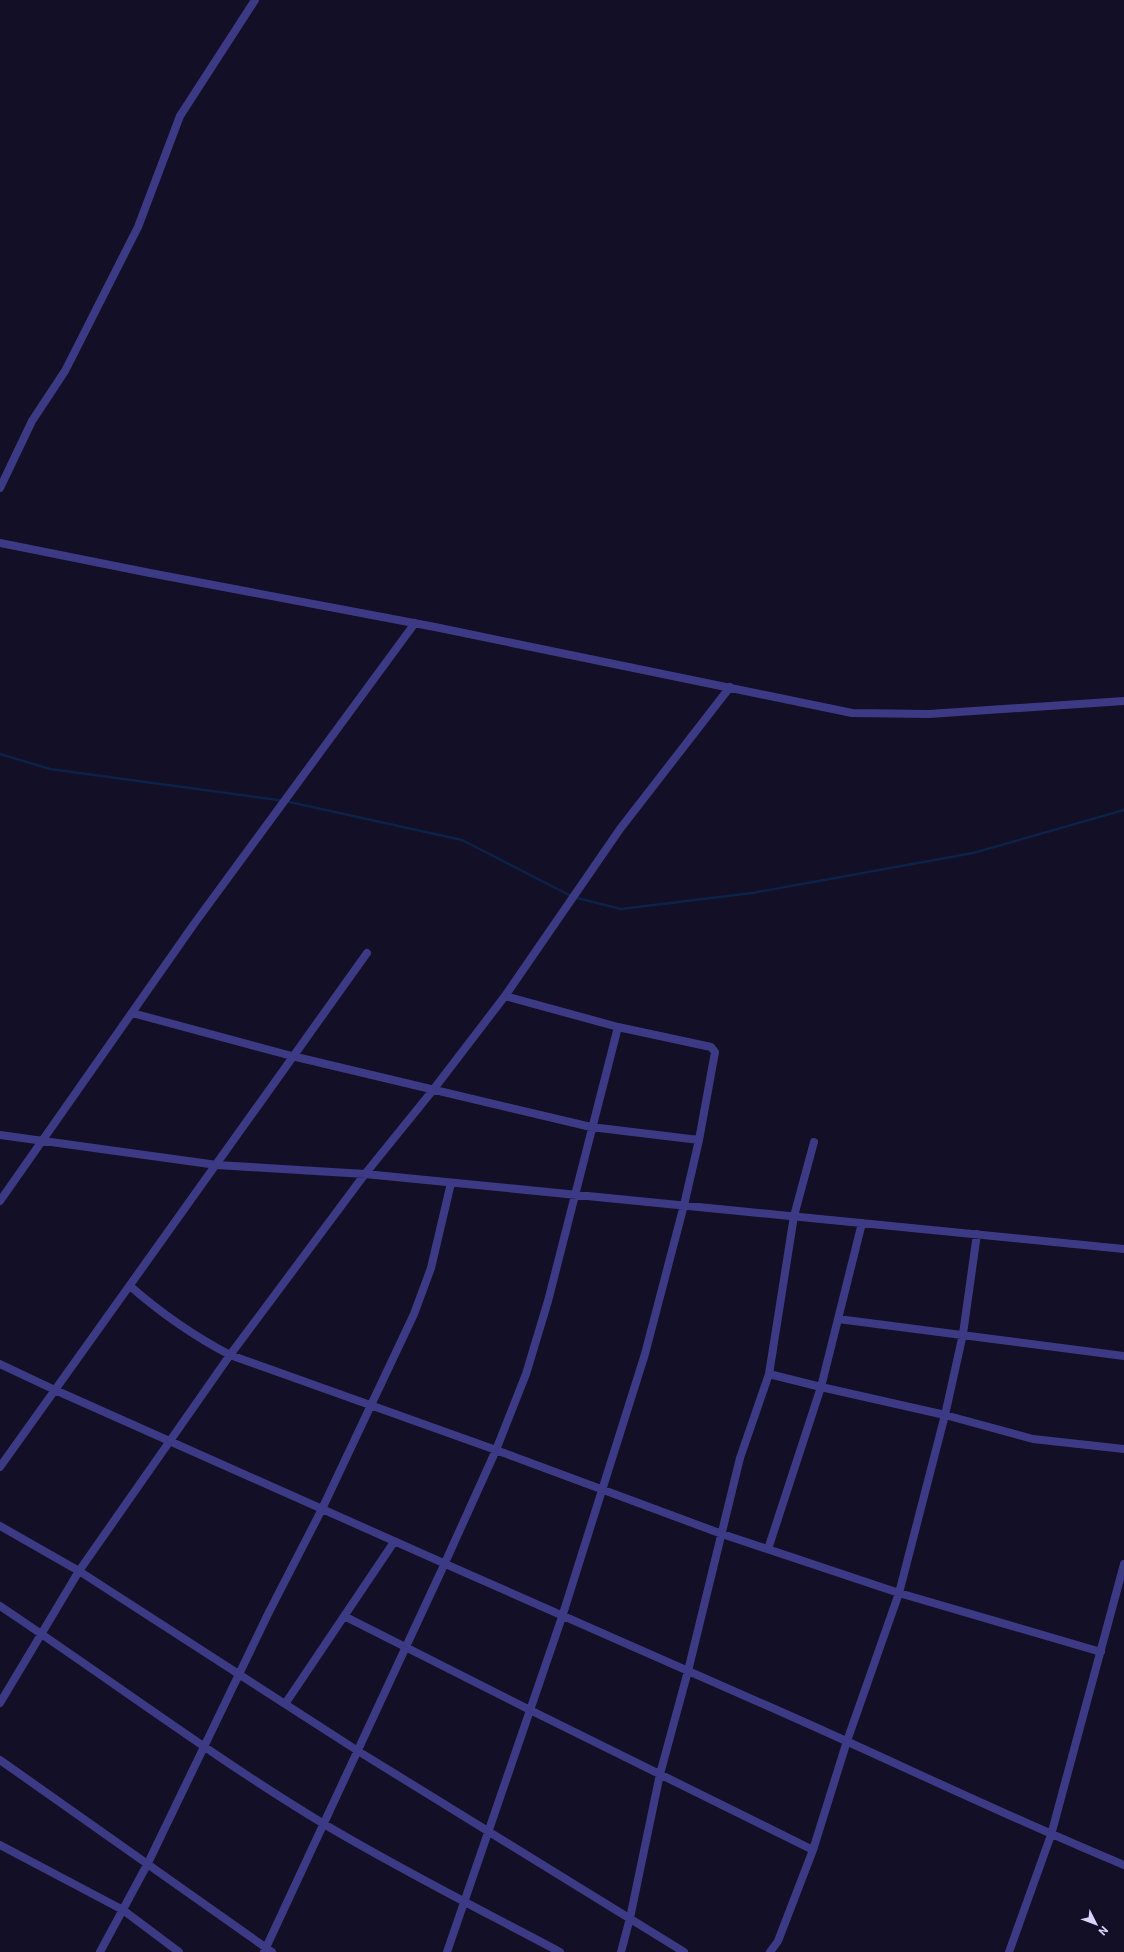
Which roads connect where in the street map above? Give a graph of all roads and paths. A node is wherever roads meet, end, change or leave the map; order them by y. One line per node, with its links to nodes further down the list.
1 (255, 0): 2 (street)
2 (0, 488)
3 (0, 543): 4 (street)
4 (415, 623): 5 (street); 9 (street)
5 (730, 687): 6 (street); 8 (street)
6 (1124, 700)
7 (367, 953): 11 (street)
8 (505, 996): 10 (street); 12 (street)
9 (132, 1013): 11 (street); 15 (street)
10 (618, 1028): 13 (street); 16 (street)
11 (292, 1056): 12 (street); 18 (street)
12 (433, 1090): 13 (street); 19 (street)
13 (591, 1127): 16 (street); 21 (street)
14 (0, 1136): 15 (street)
15 (42, 1140): 18 (street); 22 (street)
16 (699, 1140): 23 (street)
17 (814, 1142): 24 (street)
18 (217, 1165): 19 (street); 28 (street)
19 (364, 1174): 20 (street); 31 (street)
20 (451, 1183): 21 (street); 37 (street)
21 (575, 1195): 23 (street); 41 (street)
22 (0, 1201)
23 (684, 1205): 24 (street); 43 (street)
24 (794, 1216): 25 (street); 34 (street)
25 (862, 1223): 26 (street); 29 (street)
26 (977, 1234): 27 (street); 30 (street)
27 (1124, 1249)
28 (130, 1286): 31 (street); 36 (street)
29 (838, 1319): 30 (street); 35 (street)
30 (963, 1334): 32 (street); 38 (street)
31 (230, 1355): 37 (street); 39 (street)
32 (1124, 1356)
33 (0, 1364): 36 (street)
34 (769, 1374): 35 (street); 46 (street)
35 (821, 1387): 38 (street); 48 (street)
36 (55, 1390): 39 (street); 42 (street)
37 (370, 1407): 41 (street); 44 (street)
38 (945, 1414): 40 (street); 52 (street)
39 (169, 1441): 44 (street); 51 (street)
40 (1124, 1449)
41 (496, 1450): 43 (street); 50 (street)
42 (0, 1467)
43 (603, 1491): 46 (street); 55 (street)
44 (322, 1509): 47 (street); 60 (street)
45 (0, 1526): 51 (street)
46 (722, 1534): 48 (street); 59 (street)
47 (394, 1542): 50 (street); 54 (street)
48 (768, 1549): 52 (street)
49 (1124, 1564): 58 (street)
50 (444, 1565): 55 (street); 57 (street)
51 (79, 1571): 56 (street); 60 (street)
52 (899, 1593): 58 (street); 64 (street)
53 (0, 1606): 56 (street)
54 (344, 1616): 57 (street); 62 (street)
55 (562, 1617): 59 (street); 63 (street)
56 (42, 1634): 61 (street); 65 (street)
57 (406, 1648): 63 (street); 66 (street)
58 (1101, 1652): 71 (street)
59 (688, 1671): 64 (street); 68 (street)
60 (240, 1675): 62 (street); 65 (street)
61 (0, 1703)
62 (285, 1704): 66 (street)
63 (530, 1710): 68 (street); 70 (street)
64 (847, 1741): 71 (street); 73 (street)
65 (205, 1747): 69 (street); 74 (street)
66 (358, 1751): 69 (street); 70 (street)
67 (0, 1760): 74 (street)
68 (660, 1774): 73 (street); 78 (street)
69 (324, 1824): 76 (street); 79 (street)
70 (489, 1832): 76 (street); 78 (street)
71 (1051, 1835): 75 (street); 87 (street)
72 (0, 1845): 77 (street)
73 (813, 1850): 86 (street)
74 (148, 1863): 77 (street); 79 (street)
75 (1124, 1865)
76 (465, 1902): 82 (street); 83 (street)
77 (123, 1910): 80 (street); 81 (street)
78 (630, 1918): 84 (street); 85 (street)
79 (267, 1951)
80 (100, 1952)
81 (180, 1952)
82 (447, 1952)
83 (560, 1952)
84 (620, 1952)
85 (684, 1952)
86 (770, 1952)
87 (1009, 1952)

